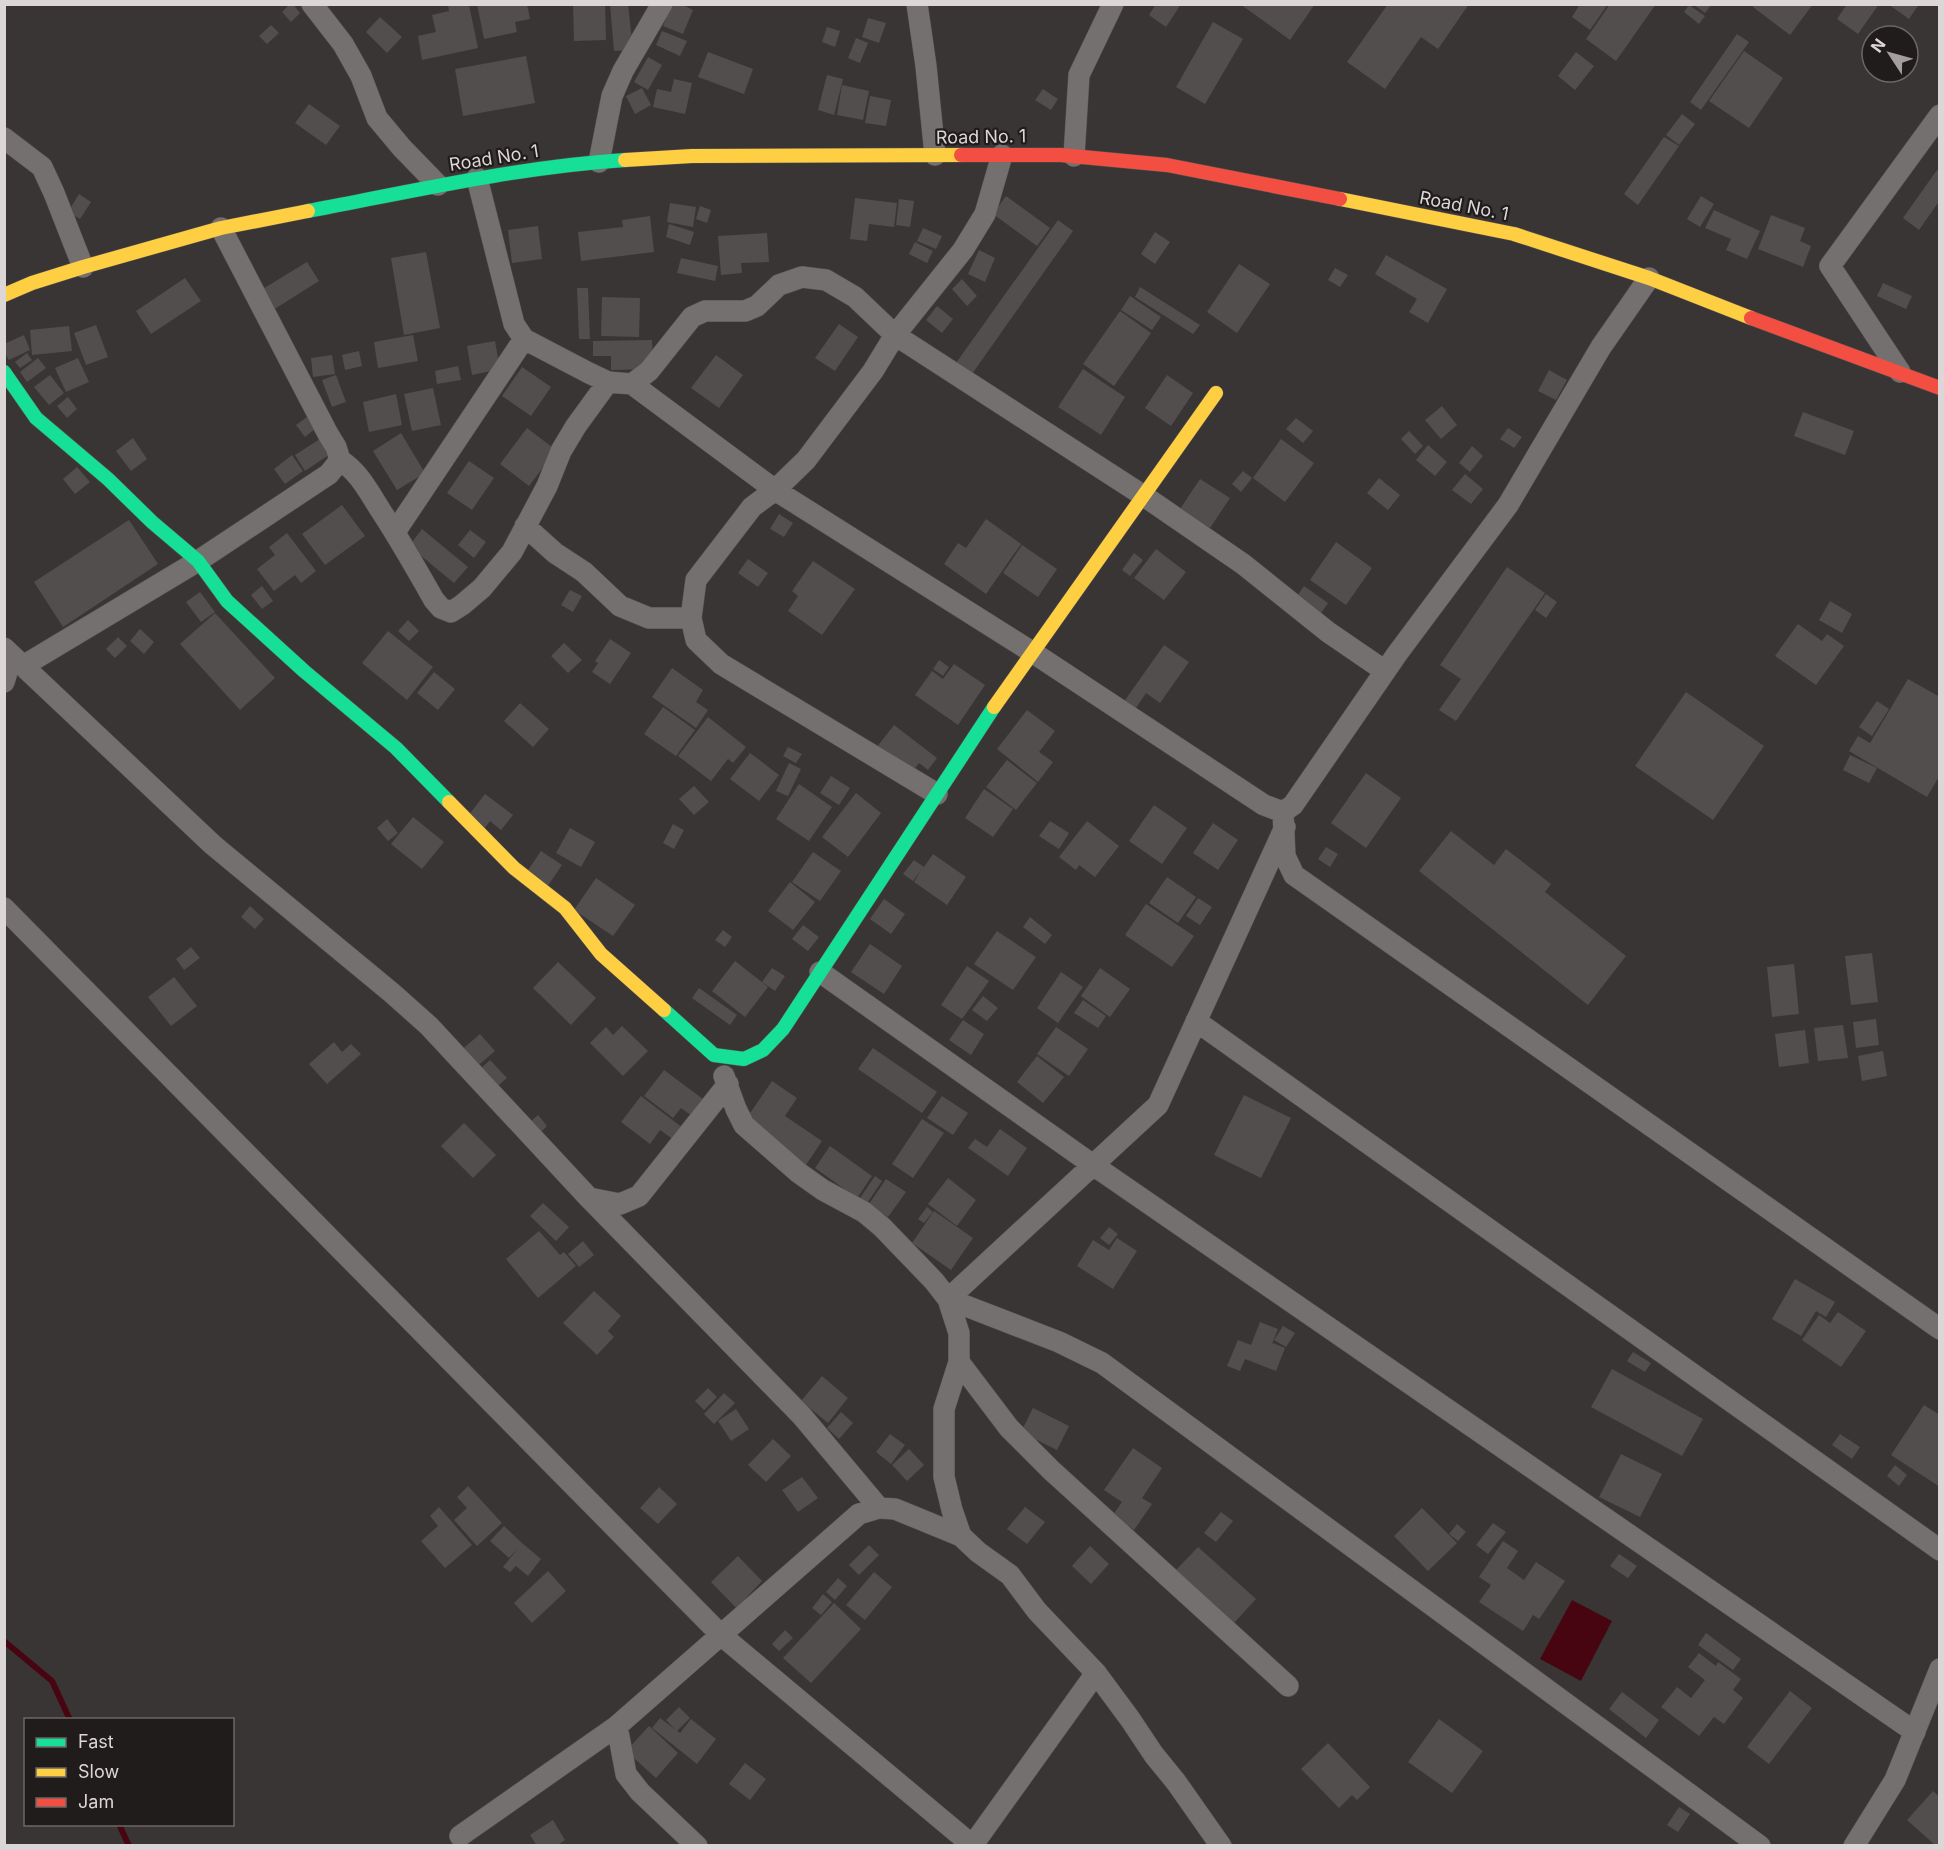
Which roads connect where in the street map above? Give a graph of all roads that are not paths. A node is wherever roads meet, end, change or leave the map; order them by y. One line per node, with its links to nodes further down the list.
1 (312, 4): 12 (street)
2 (662, 4): 10 (street)
3 (917, 4): 7 (street)
4 (1113, 4): 9 (street)
5 (1940, 115): 20 (street)
6 (4, 138): 14 (street)
7 (934, 155): 8 (main road, Road No. 1); 10 (main road, Road No. 1)
8 (1002, 155): 9 (main road, Road No. 1); 17 (street)
9 (1074, 156): 15 (main road, Road No. 1)
10 (599, 162): 11 (main road, Road No. 1)
11 (477, 178): 12 (main road, Road No. 1); 18 (street)
12 (438, 185): 13 (main road, Road No. 1)
13 (221, 228): 14 (main road, Road No. 1); 25 (street)
14 (83, 267): 16 (main road, Road No. 1)
15 (1649, 278): 20 (main road, Road No. 1); 34 (street)
16 (4, 294)
17 (895, 335): 22 (street); 26 (street); 27 (street)
18 (524, 339): 21 (street); 29 (street)
19 (4, 372): 30 (main road)
20 (1900, 372): 23 (main road, Road No. 1)
21 (608, 382): 22 (street); 28 (street)
22 (632, 384): 26 (street)
23 (1940, 388)
24 (1216, 393): 27 (main road)
25 (340, 460): 29 (street); 30 (street)
26 (776, 490): 31 (street); 32 (street)
27 (1144, 496): 32 (main road); 34 (street)
28 (525, 526): 29 (street); 31 (street)
29 (394, 532)
30 (198, 561): 33 (street); 41 (main road)
31 (691, 618): 36 (street)
32 (1032, 652): 36 (main road); 37 (street)
33 (14, 657): 35 (street); 44 (street)
34 (1385, 671): 37 (street)
35 (4, 682)
36 (937, 794): 39 (main road)
37 (1284, 819): 40 (street); 46 (street)
38 (4, 908): 51 (street)
39 (820, 972): 41 (main road); 43 (street)
40 (1196, 1021): 43 (street); 50 (street)
41 (714, 1055): 42 (street)
42 (729, 1084): 44 (street); 45 (street)
43 (1093, 1165): 45 (street); 56 (street)
44 (589, 1198): 48 (street)
45 (948, 1299): 47 (street); 61 (street)
46 (1940, 1329)
47 (959, 1362): 49 (street); 54 (street)
48 (879, 1508): 49 (street); 51 (street)
49 (961, 1536): 53 (street)
50 (1940, 1550)
51 (721, 1635): 55 (street); 59 (street)
52 (1940, 1669): 56 (street)
53 (1096, 1673): 59 (street); 60 (street)
54 (1288, 1686)
55 (617, 1726): 57 (street); 58 (street)
56 (1914, 1732): 62 (street)
57 (459, 1836)
58 (697, 1845)
59 (972, 1845)
60 (1221, 1845)
61 (1760, 1845)
62 (1854, 1845)

